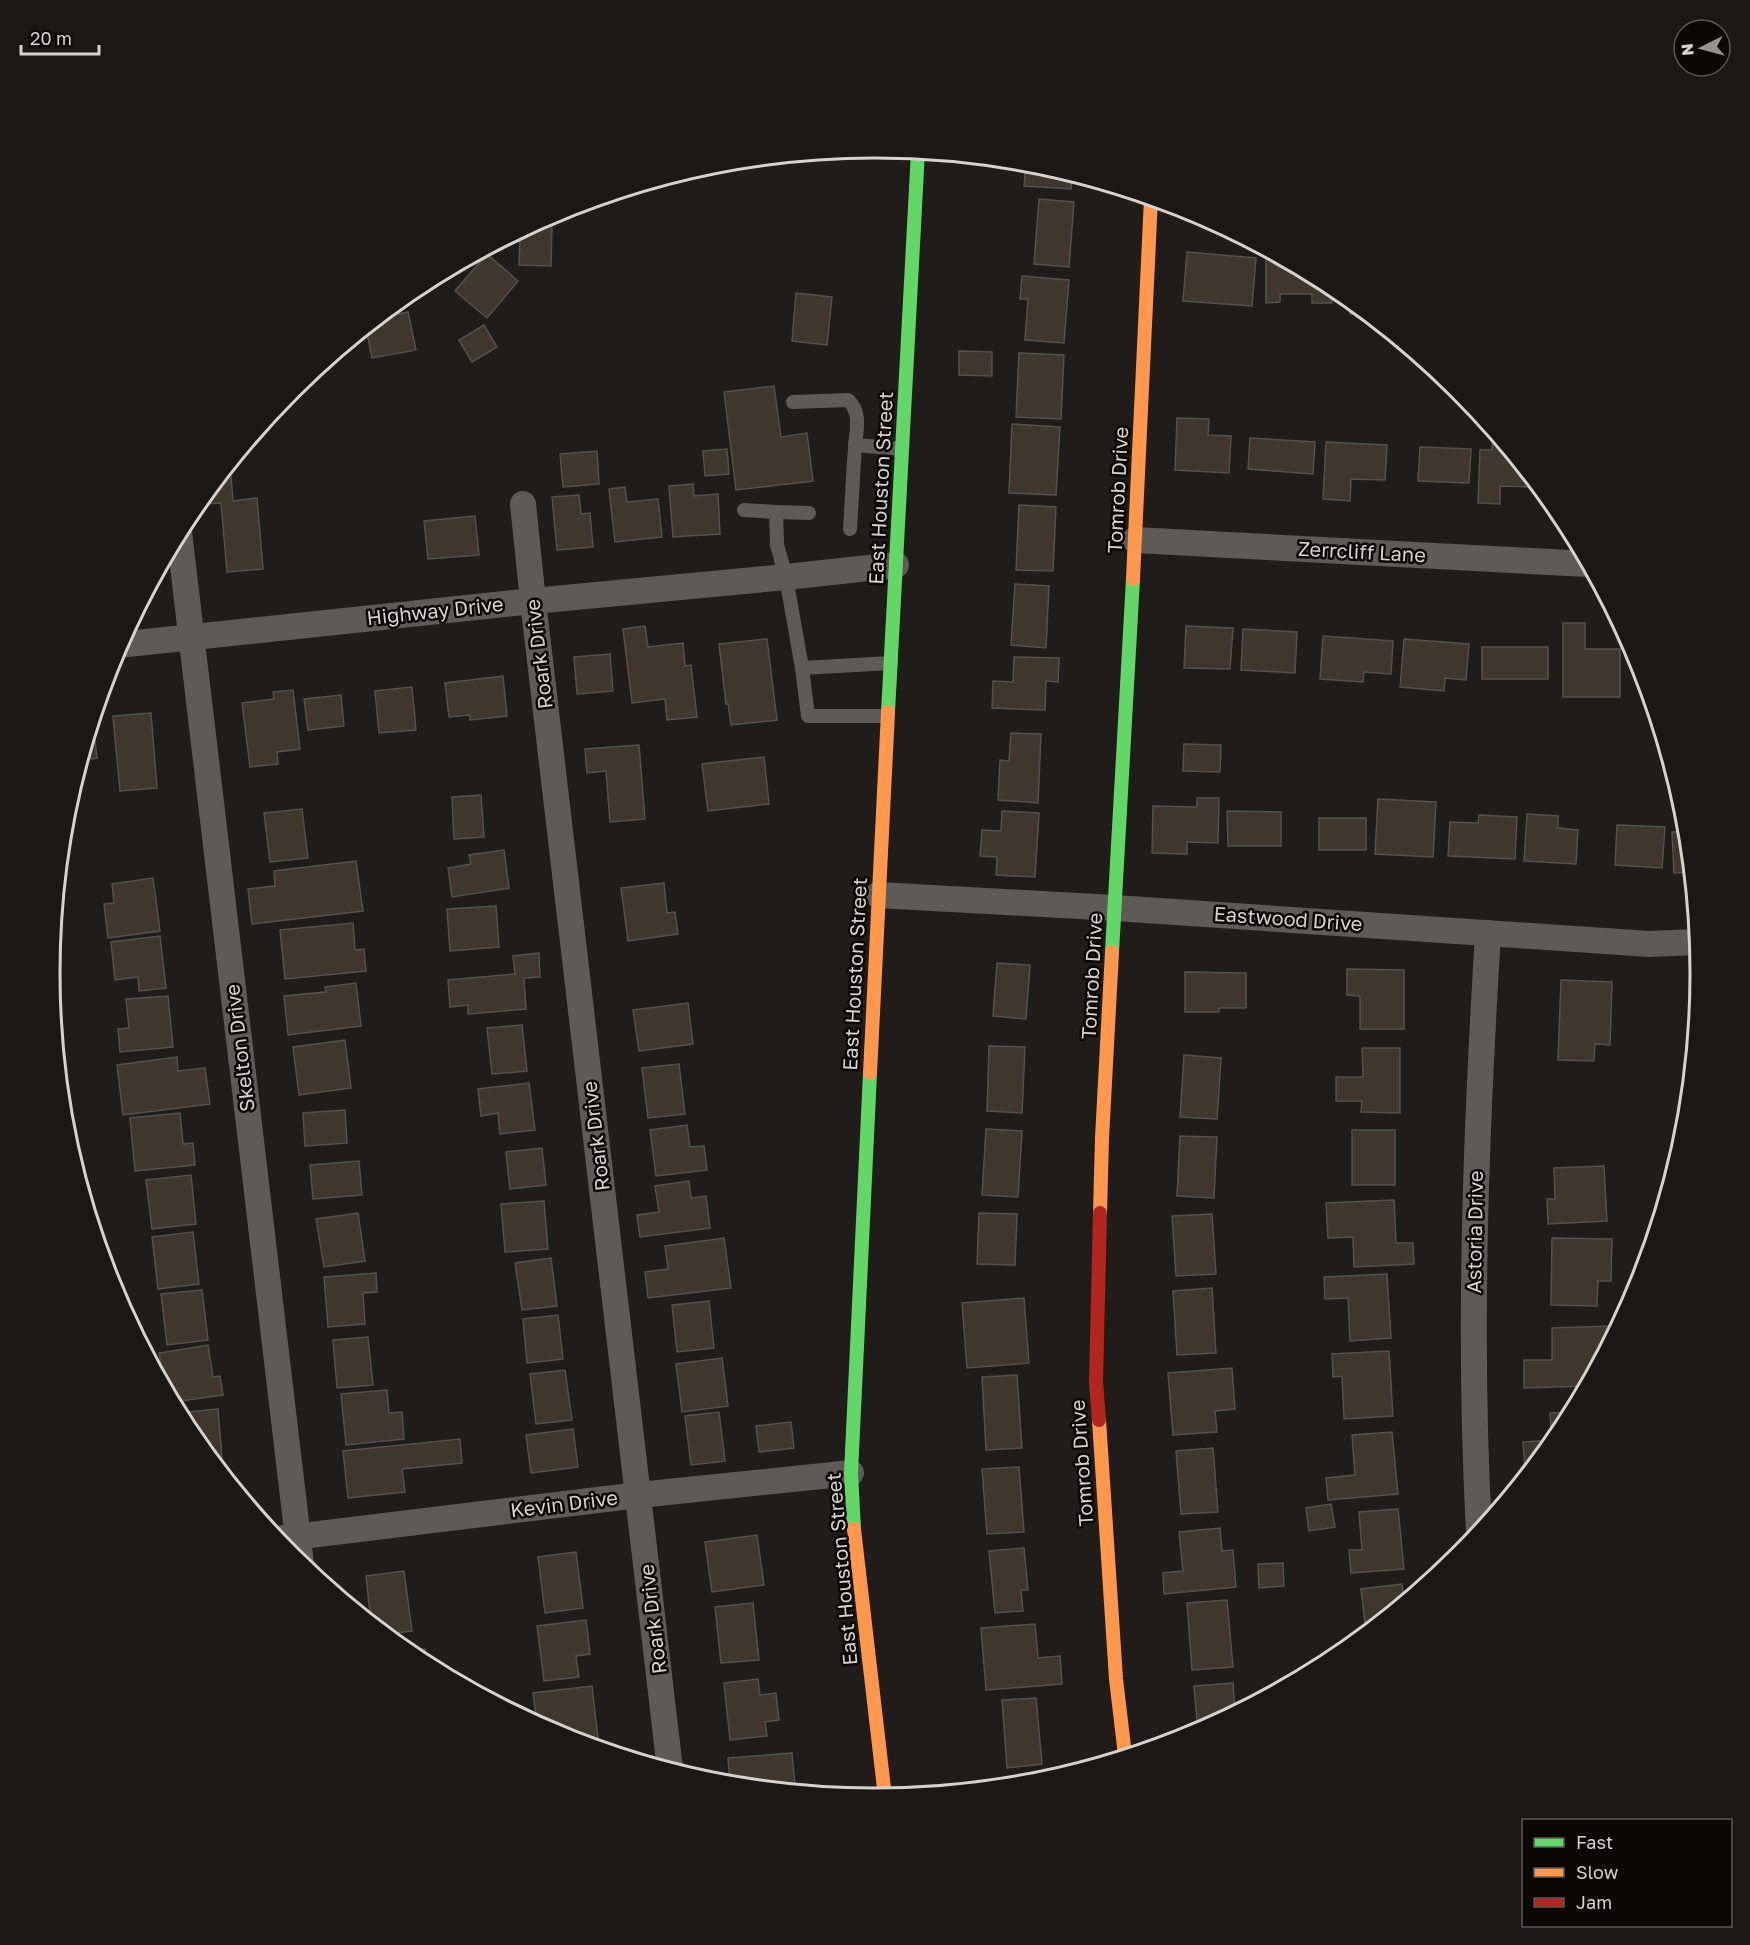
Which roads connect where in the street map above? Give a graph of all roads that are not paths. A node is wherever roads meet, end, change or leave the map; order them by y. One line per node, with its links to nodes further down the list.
1 (918, 159): 5 (main road, East Houston Street)
2 (1151, 206): 11 (main road, Tomrob Drive)
3 (792, 402): 4 (lane)
4 (855, 445): 5 (lane); 10 (lane)
5 (902, 449): 14 (main road, East Houston Street)
6 (523, 504): 16 (street, Roark Drive)
7 (744, 510): 8 (lane)
8 (776, 512): 9 (lane); 15 (lane)
9 (809, 513)
10 (849, 529)
11 (1135, 540): 13 (street, Zerrcliff Lane); 23 (main road, Tomrob Drive)
12 (181, 546): 17 (street, Skelton Drive)
13 (1580, 564)
14 (896, 565): 15 (street, Highway Drive); 19 (main road, East Houston Street)
15 (786, 578): 16 (street, Highway Drive); 20 (lane)
16 (533, 601): 17 (street, Highway Drive); 27 (street, Roark Drive)
17 (191, 638): 18 (street, Highway Drive); 29 (street, Skelton Drive)
18 (130, 644)
19 (891, 663): 20 (lane); 21 (main road, East Houston Street)
20 (802, 668): 21 (lane)
21 (888, 716): 22 (main road, East Houston Street)
22 (878, 895): 23 (street, Eastwood Drive); 26 (main road, East Houston Street)
23 (1115, 908): 24 (street, Eastwood Drive); 30 (main road, Tomrob Drive)
24 (1488, 933): 25 (street, Eastwood Drive); 28 (street, Astoria Drive)
25 (1689, 942)
26 (851, 1473): 27 (street, Kevin Drive); 32 (main road, East Houston Street)
27 (639, 1495): 29 (street, Kevin Drive); 31 (street, Roark Drive)
28 (1478, 1520)
29 (288, 1538)
30 (1124, 1748)
31 (669, 1761)
32 (884, 1788)

